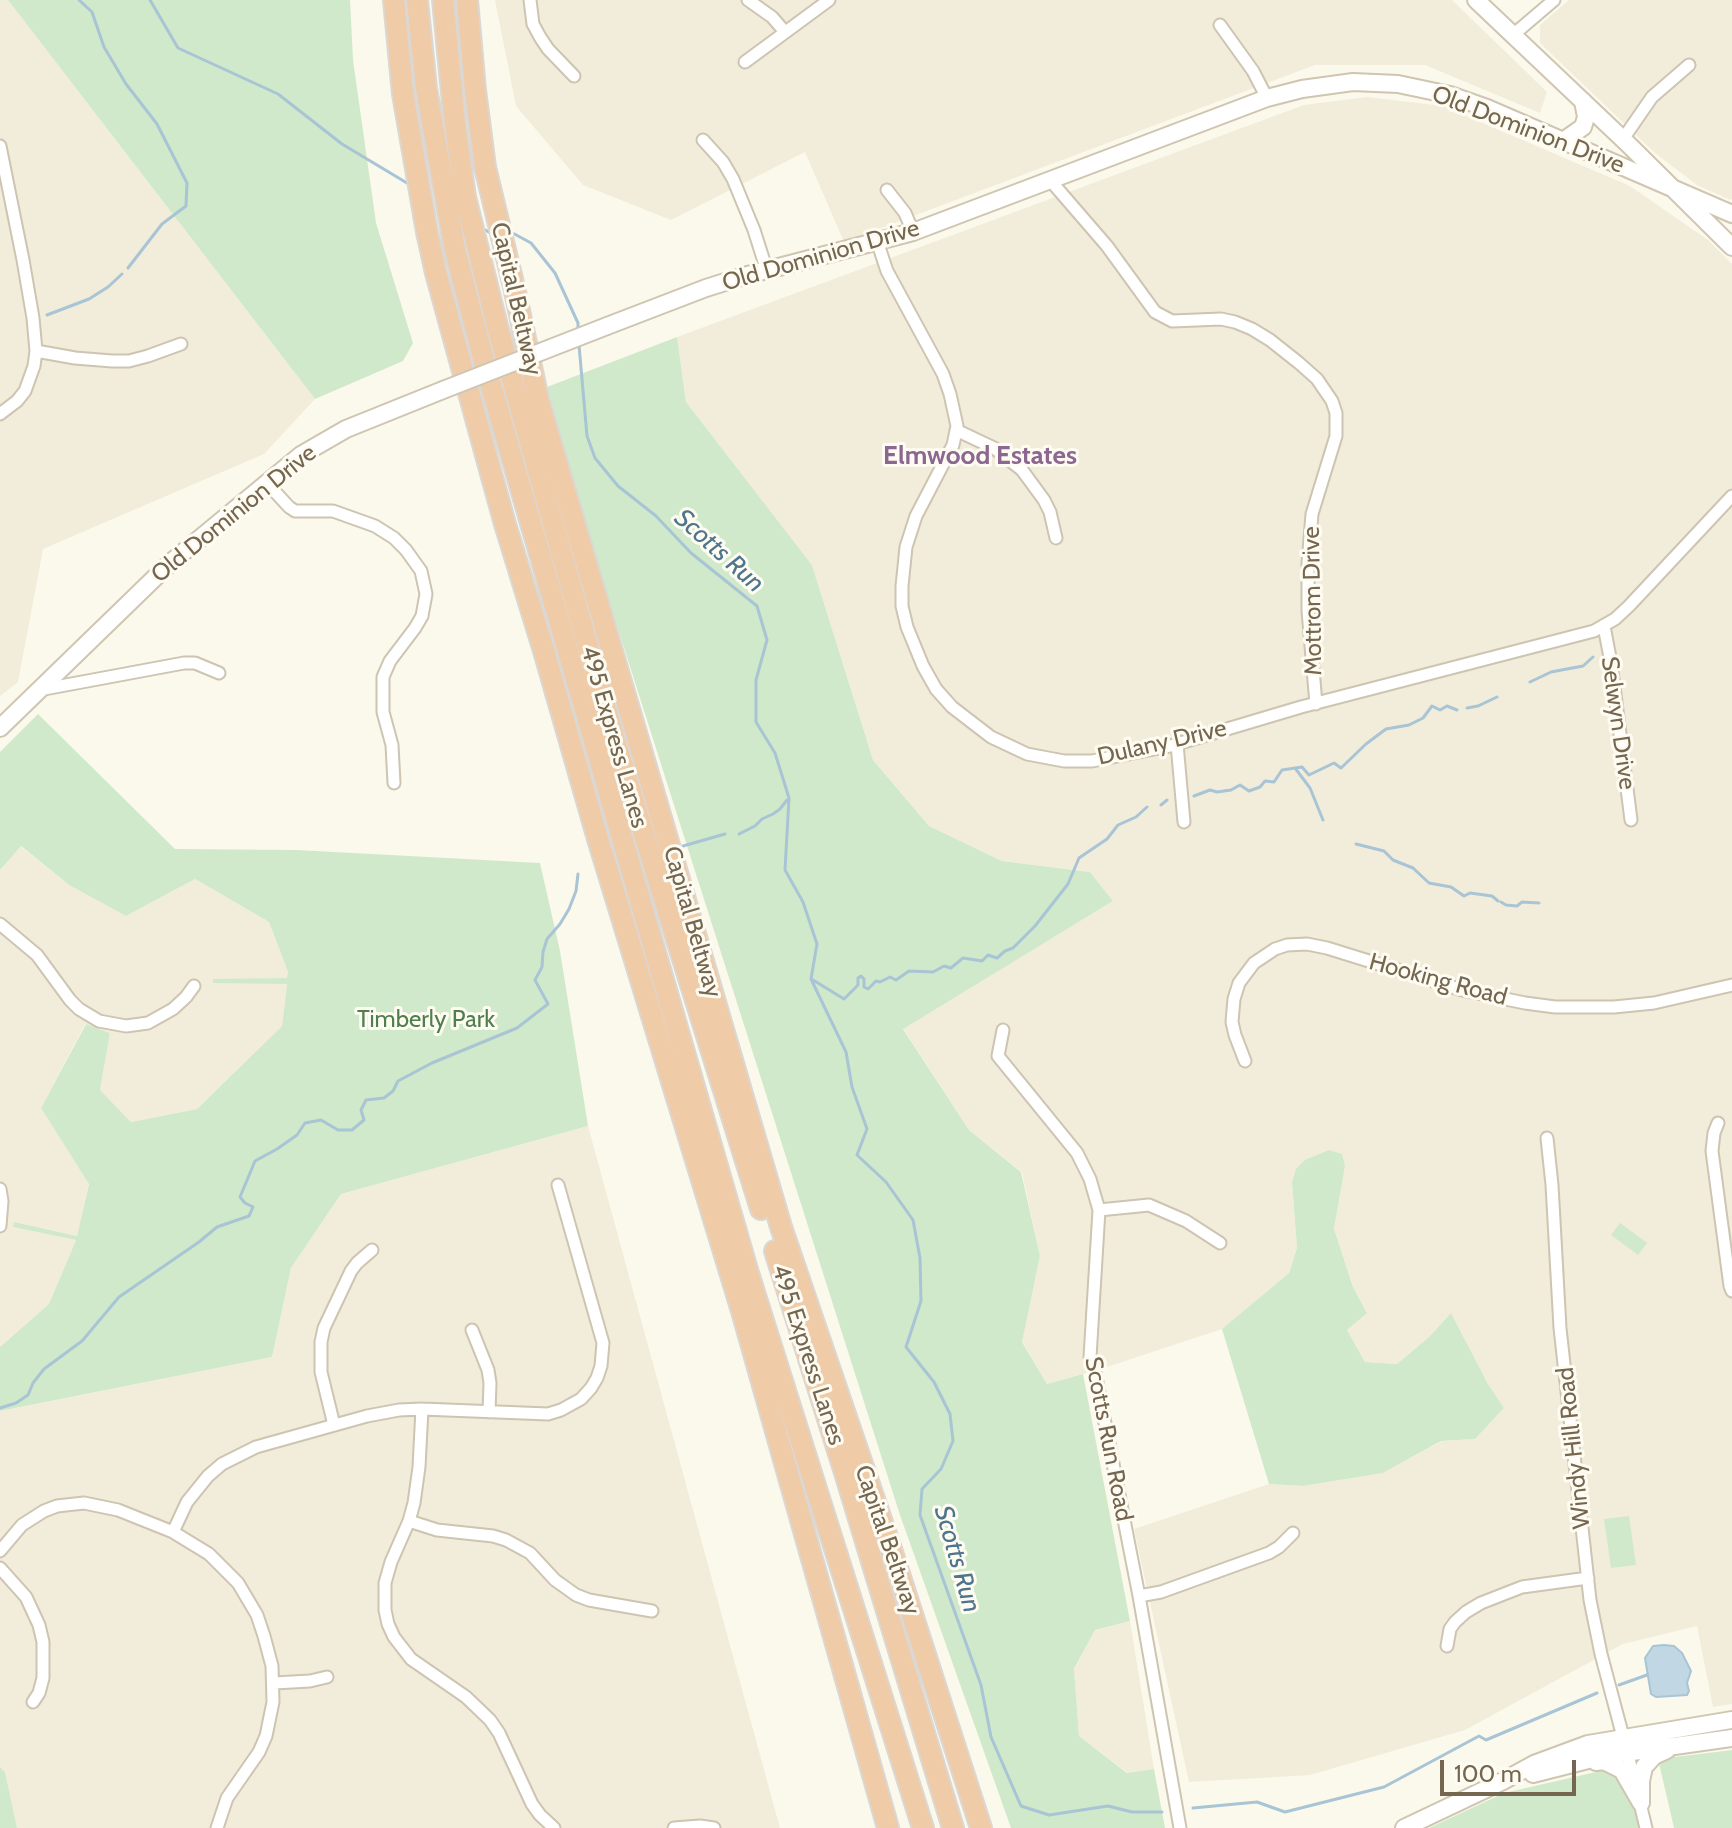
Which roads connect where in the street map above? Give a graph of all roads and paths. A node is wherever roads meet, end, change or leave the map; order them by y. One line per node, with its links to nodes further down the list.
1 (394, 0): 89 (highway)
2 (417, 0): 77 (highway, 495 Express Lanes)
3 (443, 0): 92 (highway, 495 Express Lanes)
4 (467, 0): 74 (highway, Capital Beltway)
5 (530, 0): 15 (street)
6 (748, 0): 11 (street)
7 (829, 0): 11 (street)
8 (1476, 0): 12 (main road)
9 (1554, 0): 12 (street)
10 (1220, 25): 16 (street)
11 (785, 32): 13 (street)
12 (1513, 35): 17 (main road)
13 (745, 62)
14 (1689, 65): 18 (street)
15 (574, 76)
16 (1267, 98): 20 (main road, Old Dominion Drive); 22 (main road, Old Dominion Drive)
17 (1583, 101): 18 (main road); 20 (main road)
18 (1623, 139): 23 (main road)
19 (703, 140): 29 (street)
20 (1563, 141): 23 (main road, Old Dominion Drive)
21 (0, 146): 31 (street)
22 (1050, 180): 26 (main road, Old Dominion Drive); 40 (street, Mottrom Drive)
23 (1672, 188): 25 (main road, Old Dominion Drive); 28 (main road)
24 (887, 190): 26 (street)
25 (1732, 214)
26 (913, 232): 27 (main road, Old Dominion Drive)
27 (877, 241): 29 (main road, Old Dominion Drive); 33 (street)
28 (1731, 242)
29 (767, 271): 34 (main road, Old Dominion Drive, bridge)
30 (181, 344): 31 (street)
31 (36, 351): 32 (street)
32 (0, 414)
33 (956, 430): 36 (street); 42 (street, Dulany Drive)
34 (266, 482): 39 (main road, Old Dominion Drive); 43 (street)
35 (1732, 496): 37 (street, Dulany Drive)
36 (1056, 538)
37 (1604, 626): 40 (street, Dulany Drive); 44 (street, Selwyn Drive)
38 (219, 673): 39 (street)
39 (38, 690): 41 (main road, Old Dominion Drive)
40 (1316, 704): 42 (street, Dulany Drive)
41 (0, 728)
42 (1177, 744): 45 (street)
43 (394, 783)
44 (1631, 820)
45 (1184, 822)
46 (1, 926): 48 (street)
47 (1732, 985): 50 (street, Hooking Road)
48 (194, 986)
49 (1003, 1030): 55 (street, Scotts Run Road)
50 (1245, 1061)
51 (1718, 1123): 59 (street)
52 (1547, 1138): 69 (street, Windy Hill Road)
53 (558, 1185): 62 (street)
54 (0, 1189): 56 (street)
55 (1099, 1210): 57 (street); 70 (street, Scotts Run Road)
56 (0, 1226)
57 (1220, 1243)
58 (372, 1250): 63 (street)
59 (1732, 1291)
60 (472, 1330): 62 (street)
61 (422, 1409): 62 (street); 63 (street); 64 (street)
62 (489, 1412)
63 (334, 1425): 65 (street)
64 (409, 1521): 71 (street); 86 (street)
65 (173, 1532): 67 (street); 75 (street)
66 (1293, 1533): 70 (street)
67 (0, 1551)
68 (0, 1568): 76 (street)
69 (1588, 1578): 72 (street); 80 (street, Windy Hill Road)
70 (1139, 1596): 95 (street, Scotts Run Road)
71 (652, 1611)
72 (1447, 1646)
73 (327, 1677): 75 (street)
74 (935, 1682): 93 (highway, Capital Beltway); 94 (highway)
75 (274, 1683): 85 (street)
76 (33, 1702)
77 (884, 1704): 90 (highway); 91 (highway, 495 Express Lanes)
78 (1732, 1720): 80 (main road)
79 (1732, 1738): 81 (main road)
80 (1624, 1745): 81 (main road); 82 (main road); 83 (main road); 84 (street, Windy Hill Road)
81 (1679, 1745): 84 (main road)
82 (1580, 1762): 83 (main road); 84 (main road)
83 (1503, 1781): 96 (main road)
84 (1641, 1803): 97 (street, Windy Hill Road)
85 (219, 1827)
86 (554, 1828)
87 (674, 1828): 88 (street)
88 (714, 1828)
89 (888, 1828)
90 (911, 1828)
91 (923, 1828)
92 (953, 1828)
93 (981, 1828)
94 (991, 1828)
95 (1180, 1828)
96 (1404, 1828)
97 (1646, 1828)

